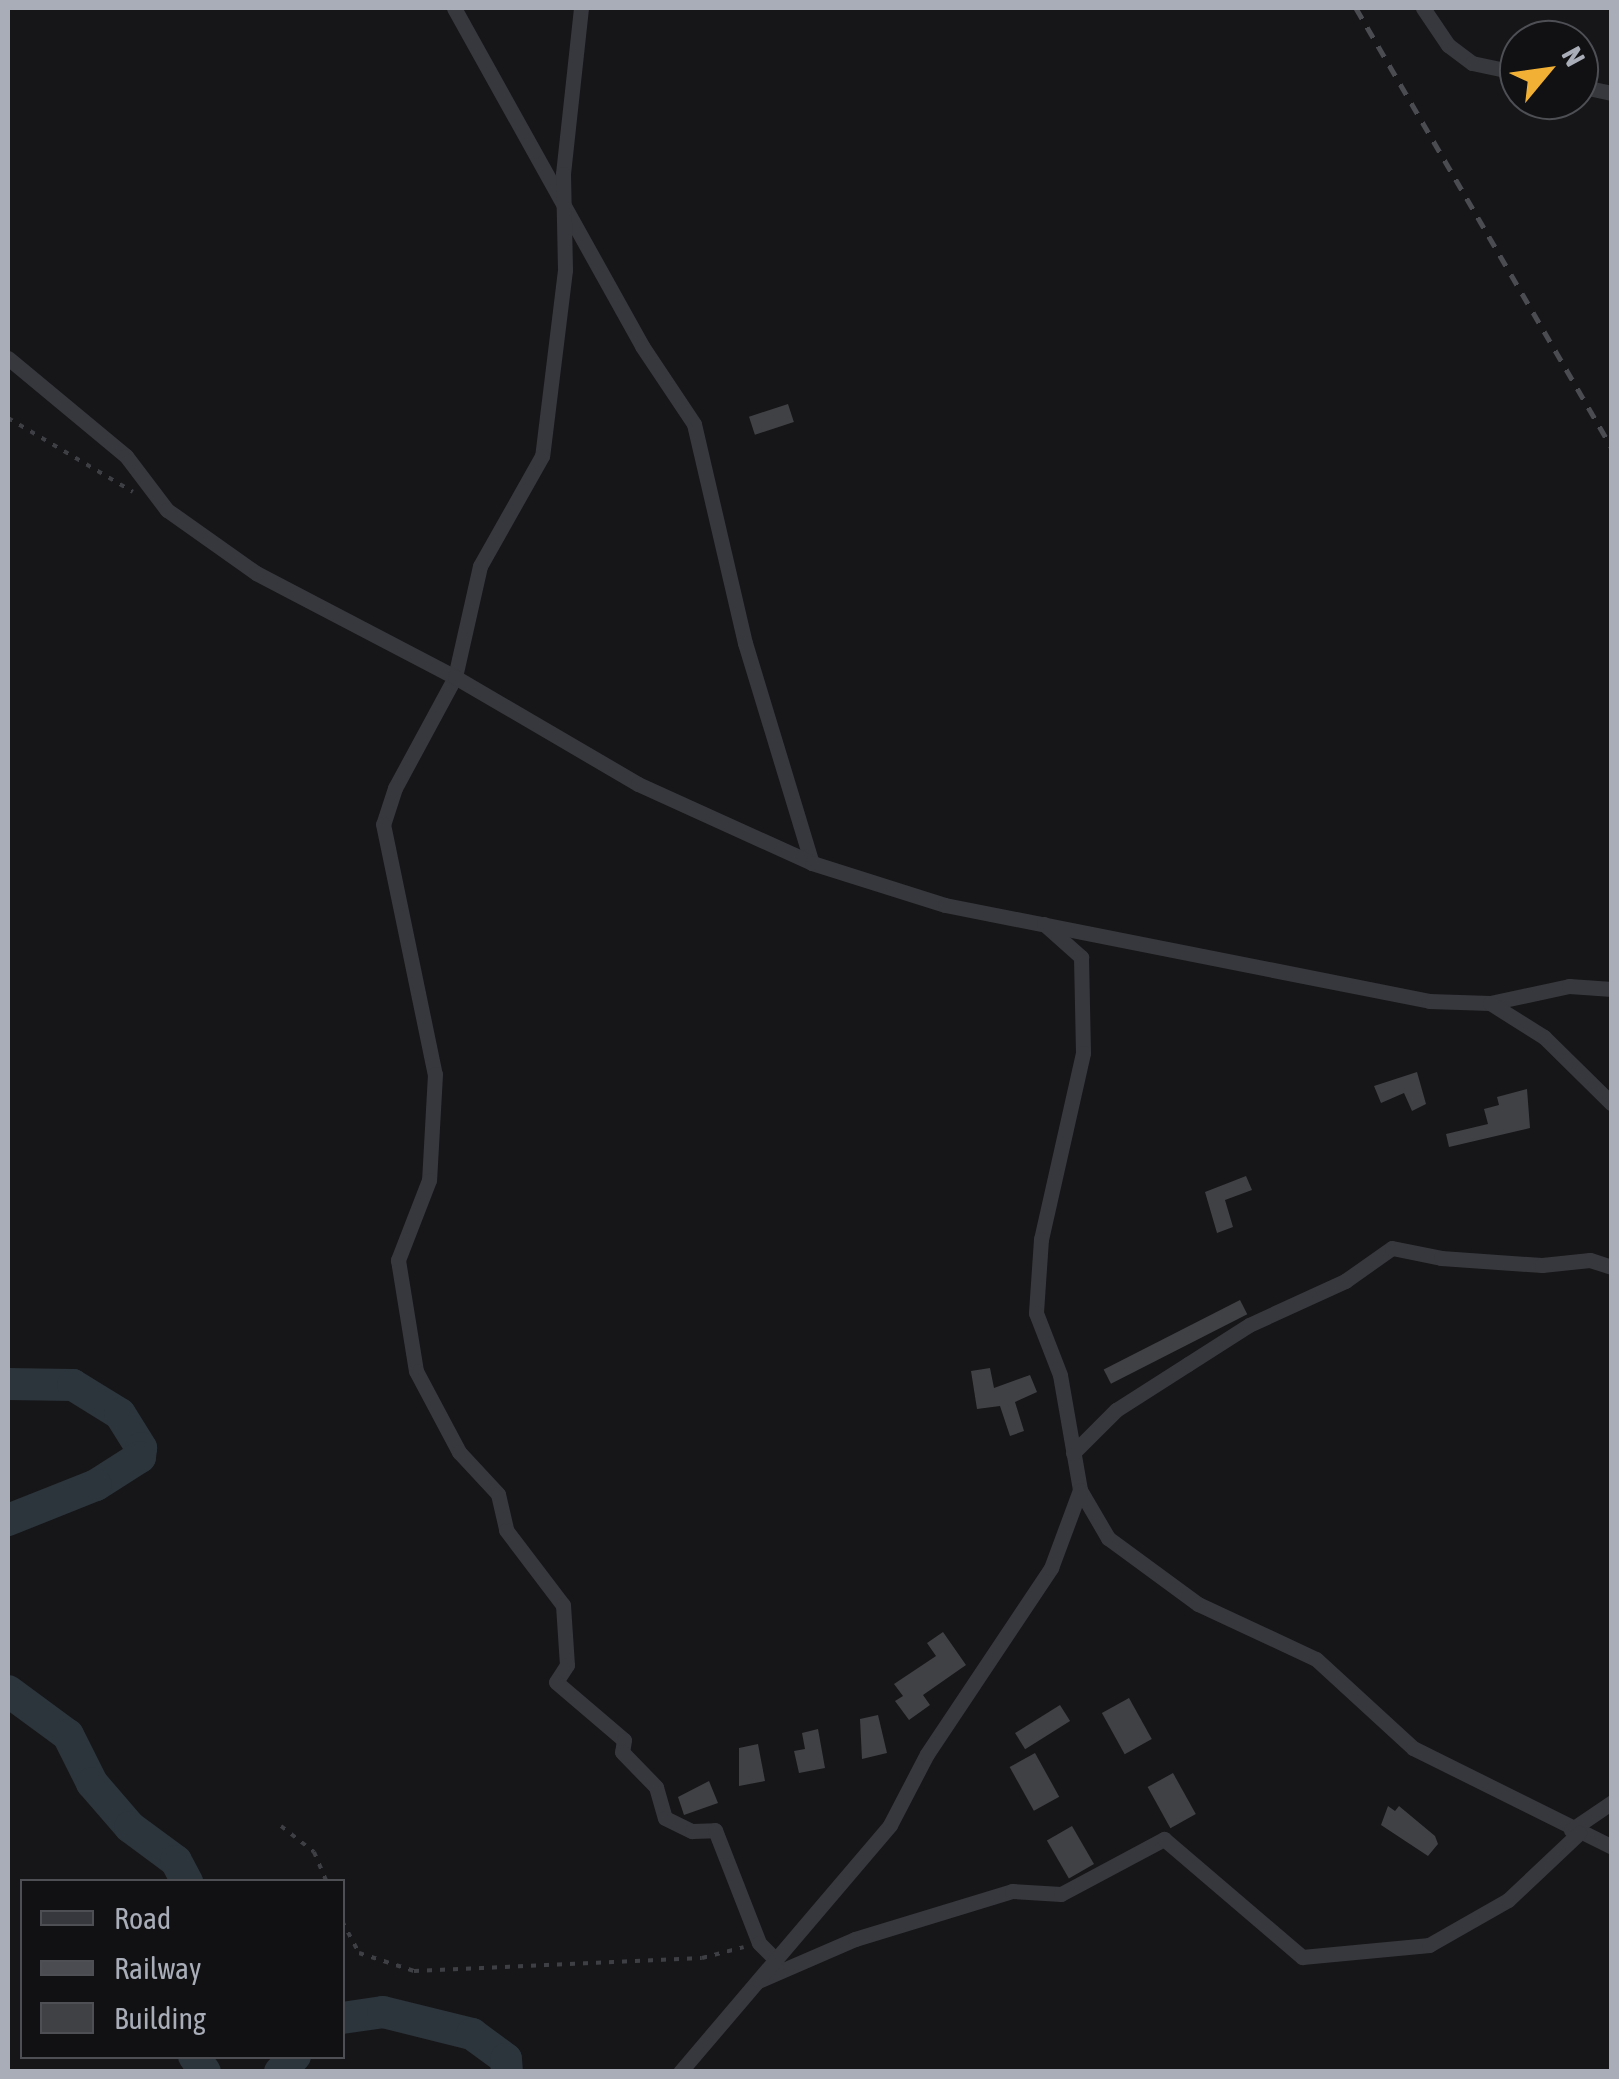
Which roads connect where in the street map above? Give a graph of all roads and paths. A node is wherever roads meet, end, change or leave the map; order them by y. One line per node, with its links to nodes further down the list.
1 (454, 8): 5 (street)
2 (581, 8): 5 (street)
3 (1423, 8): 4 (street)
4 (1499, 69)
5 (563, 194): 9 (street); 10 (street)
6 (8, 358): 9 (street)
7 (8, 418): 8 (path)
8 (135, 493)
9 (455, 677): 10 (street); 24 (street)
10 (812, 863): 11 (street)
11 (1044, 924): 13 (street); 16 (street)
12 (1612, 989): 13 (street)
13 (1490, 1002): 14 (street)
14 (1612, 1104)
15 (1612, 1267): 16 (street)
16 (1073, 1453): 17 (street)
17 (1080, 1490): 20 (street); 25 (street)
18 (1612, 1802): 20 (street)
19 (281, 1826): 22 (path)
20 (1575, 1832): 21 (street); 26 (street)
21 (1612, 1847)
22 (326, 1879)
23 (345, 1926): 24 (path)
24 (759, 1944): 25 (street)
25 (776, 1960): 26 (street)
26 (758, 1981): 27 (street)
27 (680, 2072)

